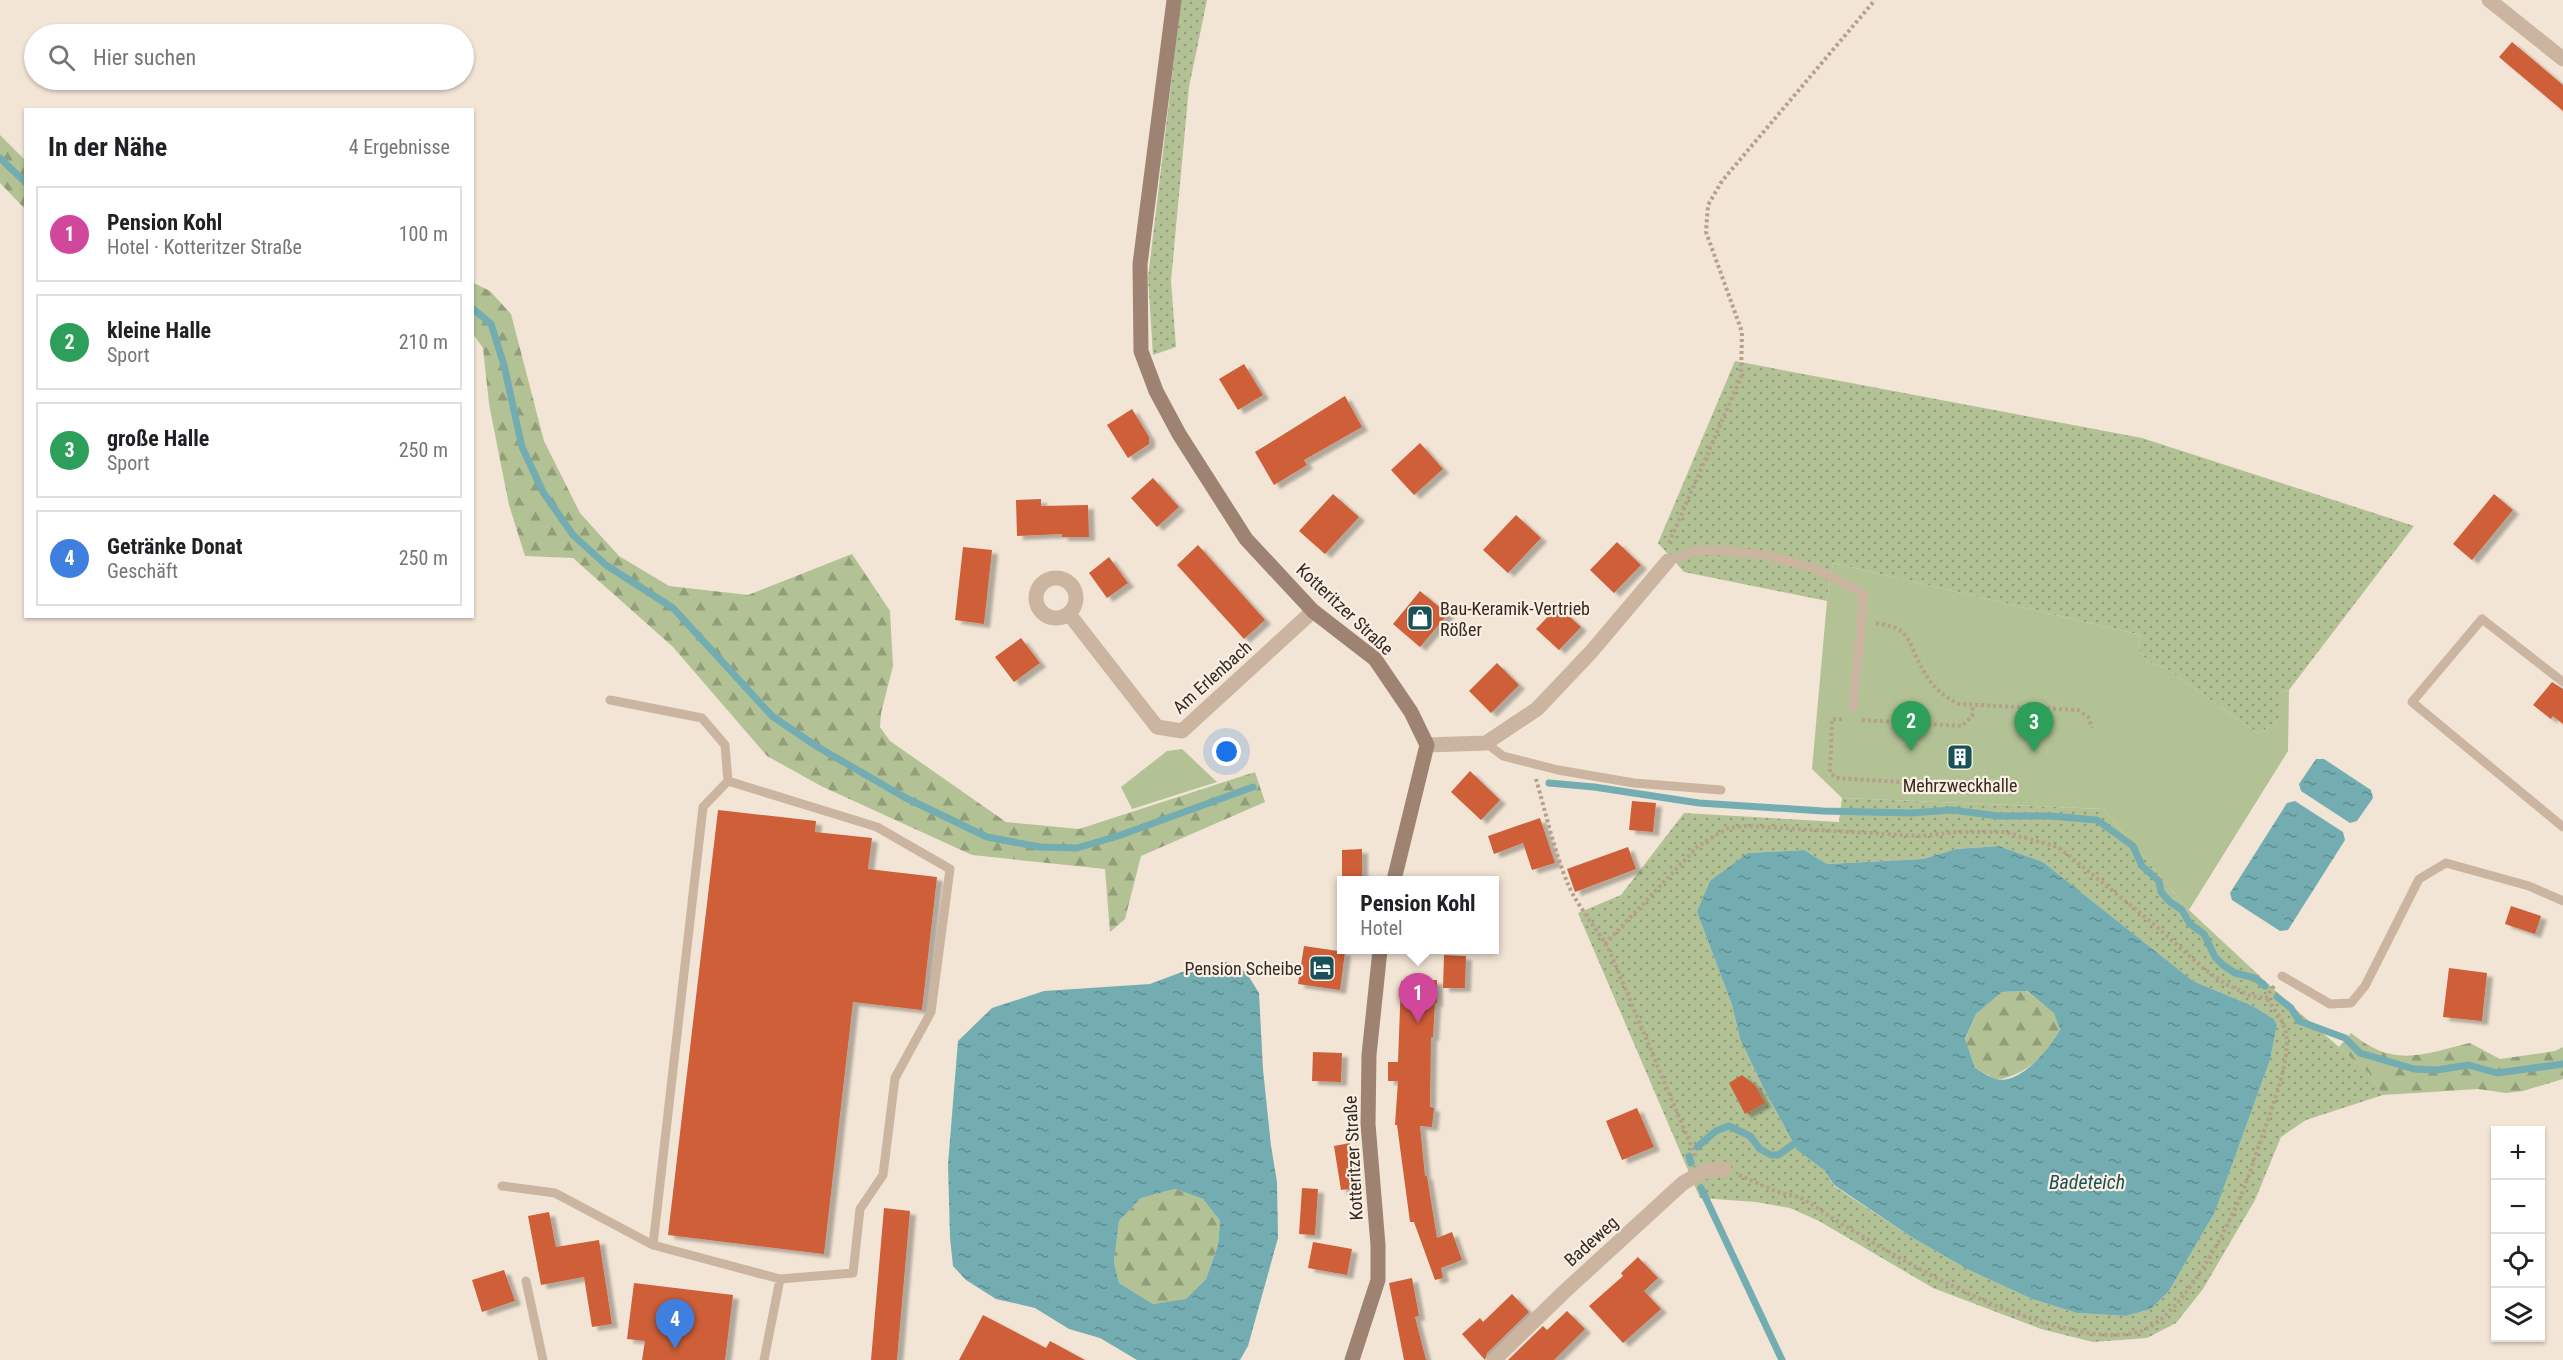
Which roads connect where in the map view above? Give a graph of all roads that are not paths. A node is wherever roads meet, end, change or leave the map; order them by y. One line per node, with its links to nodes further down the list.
1 (1174, 0): 5 (street, Kotteritzer Straße)
2 (2489, 0): 3 (street)
3 (2563, 58)
4 (1668, 561): 9 (lane); 10 (street)
5 (1313, 611): 6 (street, Am Erlenbach); 11 (street, Kotteritzer Straße)
6 (1069, 614)
7 (2563, 682): 14 (lane)
8 (610, 700): 12 (lane)
9 (1853, 709)
10 (1486, 743): 11 (street); 13 (lane)
11 (1427, 745): 15 (street)
12 (728, 781): 21 (lane); 22 (lane)
13 (1721, 790)
14 (2563, 827)
15 (1395, 876)
16 (2563, 901): 18 (lane)
17 (1380, 954): 26 (street, Kotteritzer Straße)
18 (2282, 976)
19 (1724, 1169): 27 (street, Badeweg)
20 (502, 1186): 21 (lane)
21 (653, 1245): 22 (lane)
22 (780, 1279): 25 (lane)
23 (526, 1281): 24 (lane)
24 (543, 1360)
25 (764, 1360)
26 (1352, 1360)
27 (1494, 1360)

